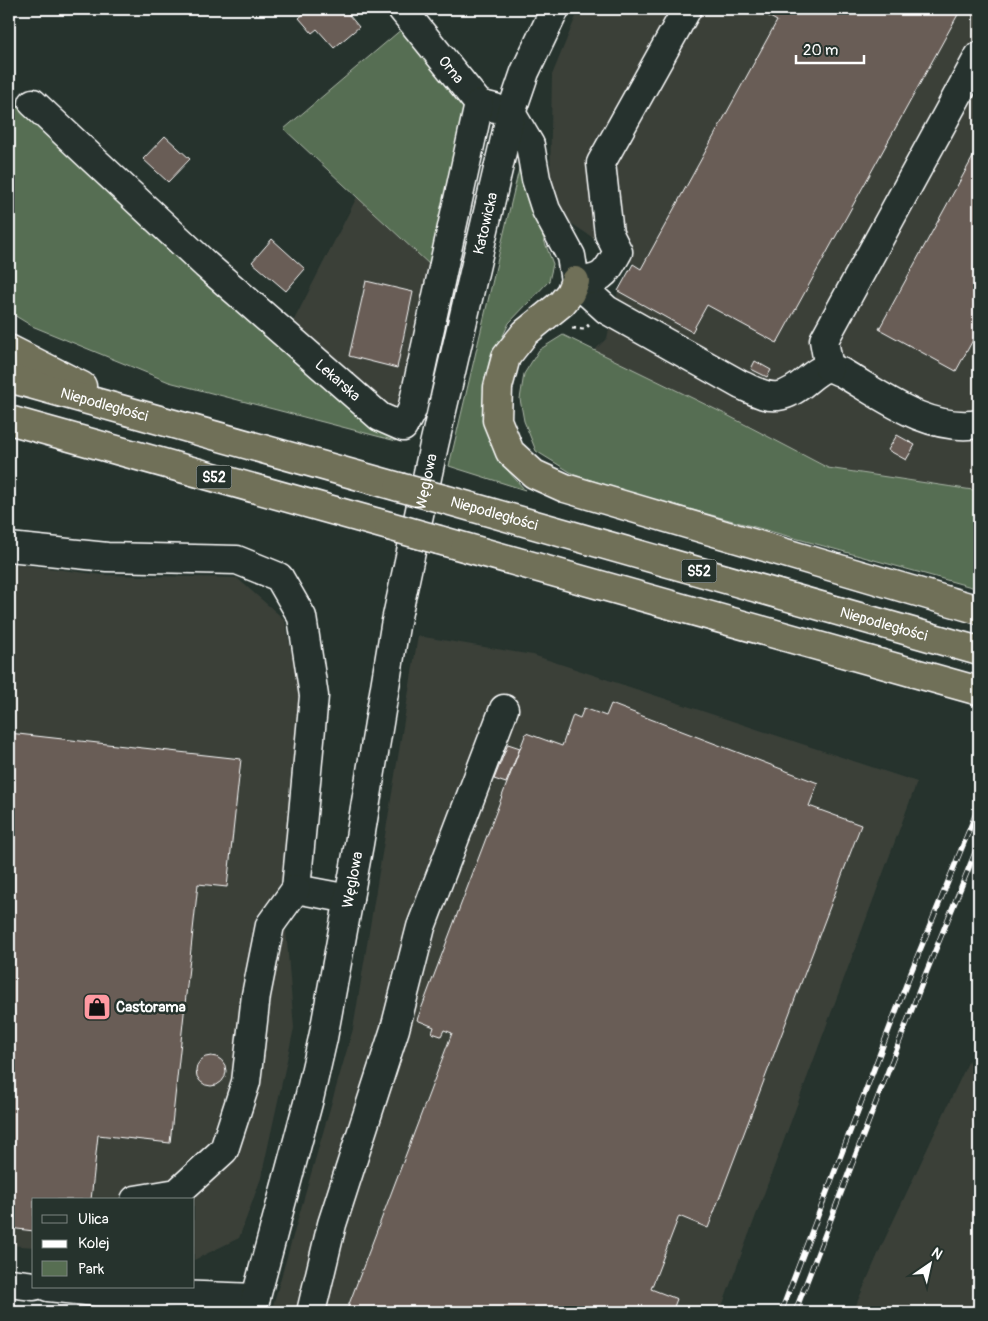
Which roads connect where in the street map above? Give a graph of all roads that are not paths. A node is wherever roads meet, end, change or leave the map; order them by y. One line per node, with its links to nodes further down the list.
1 (402, 9): 6 (street, Orna)
2 (555, 9): 7 (street, Katowicka)
3 (686, 9): 8 (street)
4 (979, 56): 10 (street)
5 (32, 103): 6 (street, Lekarska)
6 (479, 104): 7 (street)
7 (511, 113): 8 (street); 17 (street, Katowicka)
8 (573, 268): 10 (street); 19 (highway)
9 (9, 349): 12 (highway)
10 (829, 368): 14 (street)
11 (9, 378): 12 (highway, Niepodległości / S52)
12 (137, 414): 20 (highway, Niepodległości / S52, bridge)
13 (9, 420): 16 (highway, S52)
14 (979, 424)
15 (9, 427): 16 (highway)
16 (39, 429): 21 (highway, S52, bridge)
17 (434, 445): 24 (street, Węglowa)
18 (9, 547): 23 (street)
19 (970, 607)
20 (979, 651)
21 (979, 691)
22 (504, 708): 30 (street)
23 (296, 889): 24 (street); 25 (street)
24 (349, 899): 29 (street, Węglowa)
25 (147, 1198)
26 (9, 1283): 27 (street)
27 (32, 1286)
28 (58, 1288): 29 (street)
29 (254, 1305)
30 (311, 1312)

